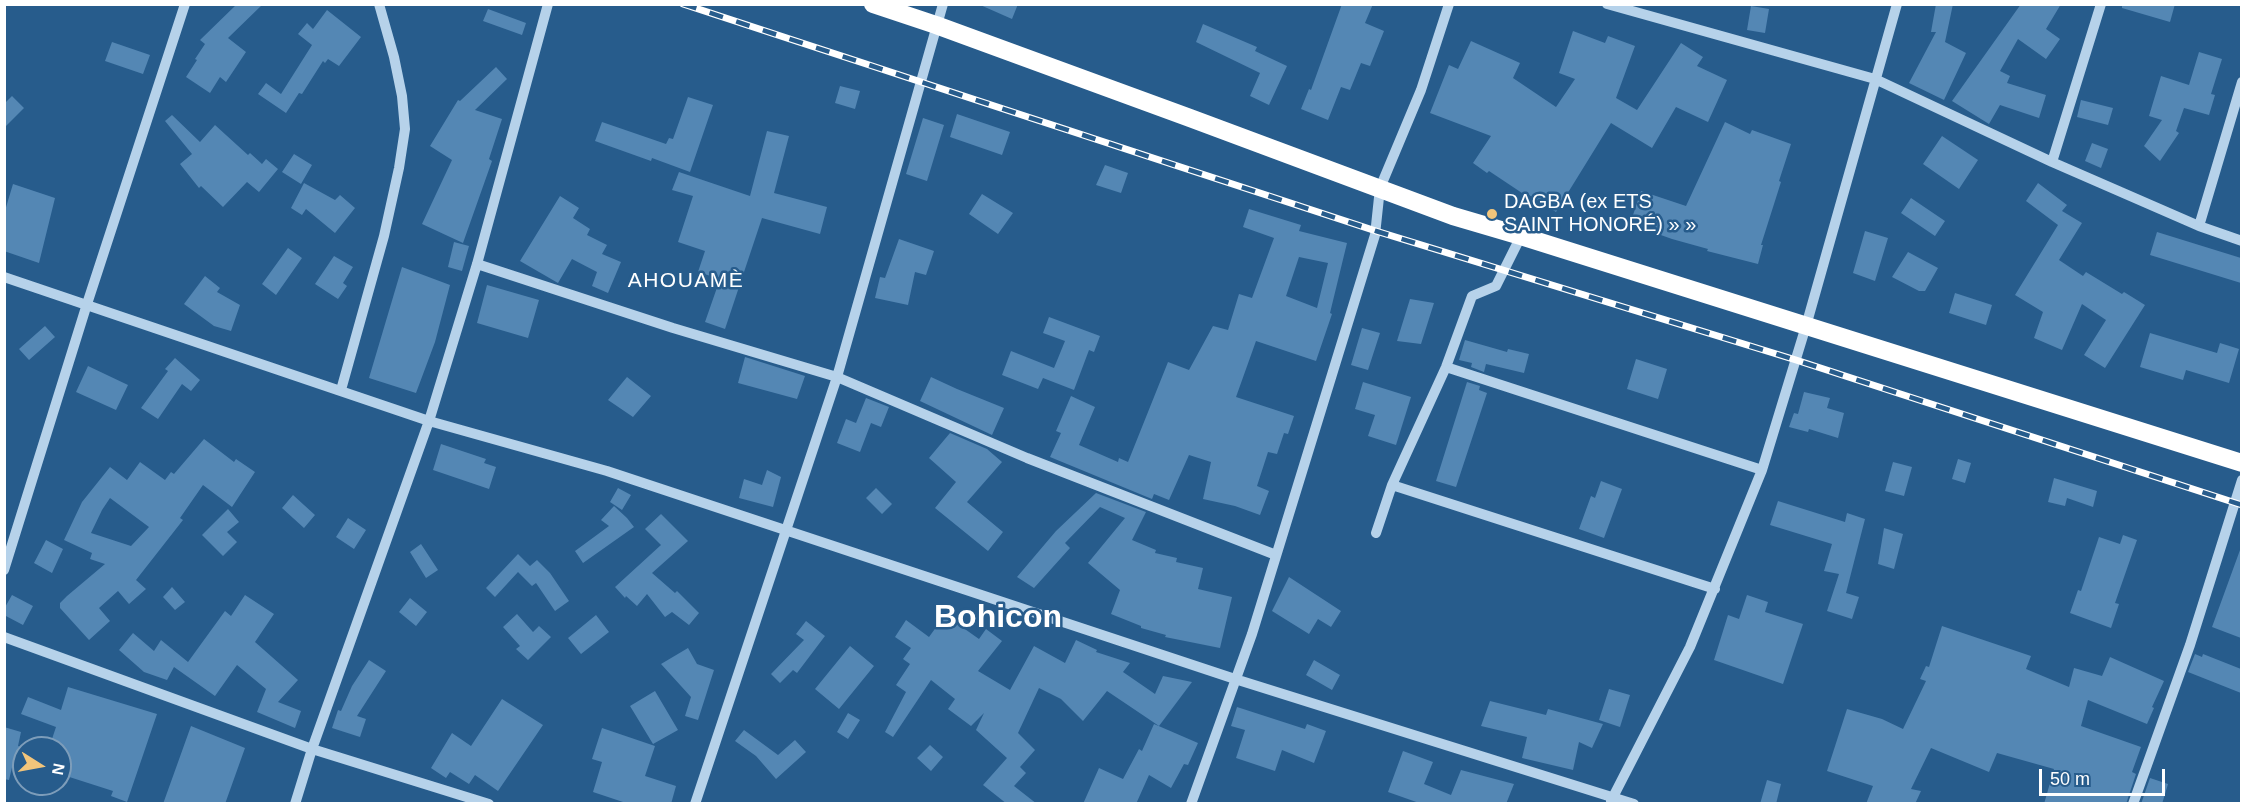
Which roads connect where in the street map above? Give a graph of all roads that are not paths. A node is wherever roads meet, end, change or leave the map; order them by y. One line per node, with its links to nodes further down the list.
1 (185, 4): 20 (street)
2 (379, 4): 24 (street)
3 (548, 4): 18 (street)
4 (873, 4): 10 (highway)
5 (943, 4): 10 (street)
6 (1449, 4): 14 (street)
7 (1607, 4): 11 (street)
8 (1897, 4): 11 (street)
9 (2101, 4): 13 (street)
10 (936, 25): 14 (highway); 23 (street)
11 (1875, 79): 13 (street); 21 (street)
12 (2241, 84): 15 (street)
13 (2052, 162): 15 (street)
14 (1380, 188): 16 (highway); 32 (street)
15 (2199, 226): 17 (street)
16 (1521, 236): 21 (highway); 22 (street)
17 (2241, 241)
18 (477, 264): 23 (street); 25 (street)
19 (4, 277): 20 (street)
20 (87, 304): 24 (street); 33 (street)
21 (1806, 326): 26 (highway); 27 (street)
22 (1446, 367): 27 (street); 29 (street)
23 (837, 377): 30 (street); 32 (street)
24 (341, 390): 25 (street)
25 (429, 421): 30 (street); 37 (street)
26 (2241, 463)
27 (1762, 470): 34 (street)
28 (2241, 480): 44 (street)
29 (1392, 485): 31 (street); 34 (street)
30 (788, 529): 36 (street); 41 (street)
31 (1376, 533)
32 (1276, 555): 36 (street)
33 (4, 570)
34 (1715, 588): 38 (street)
35 (4, 637): 37 (street)
36 (1235, 679): 38 (street); 42 (street)
37 (312, 749): 39 (street); 40 (street)
38 (1611, 800): 43 (street)
39 (295, 804)
40 (489, 804)
41 (695, 804)
42 (1191, 804)
43 (1634, 804)
44 (2133, 804)

